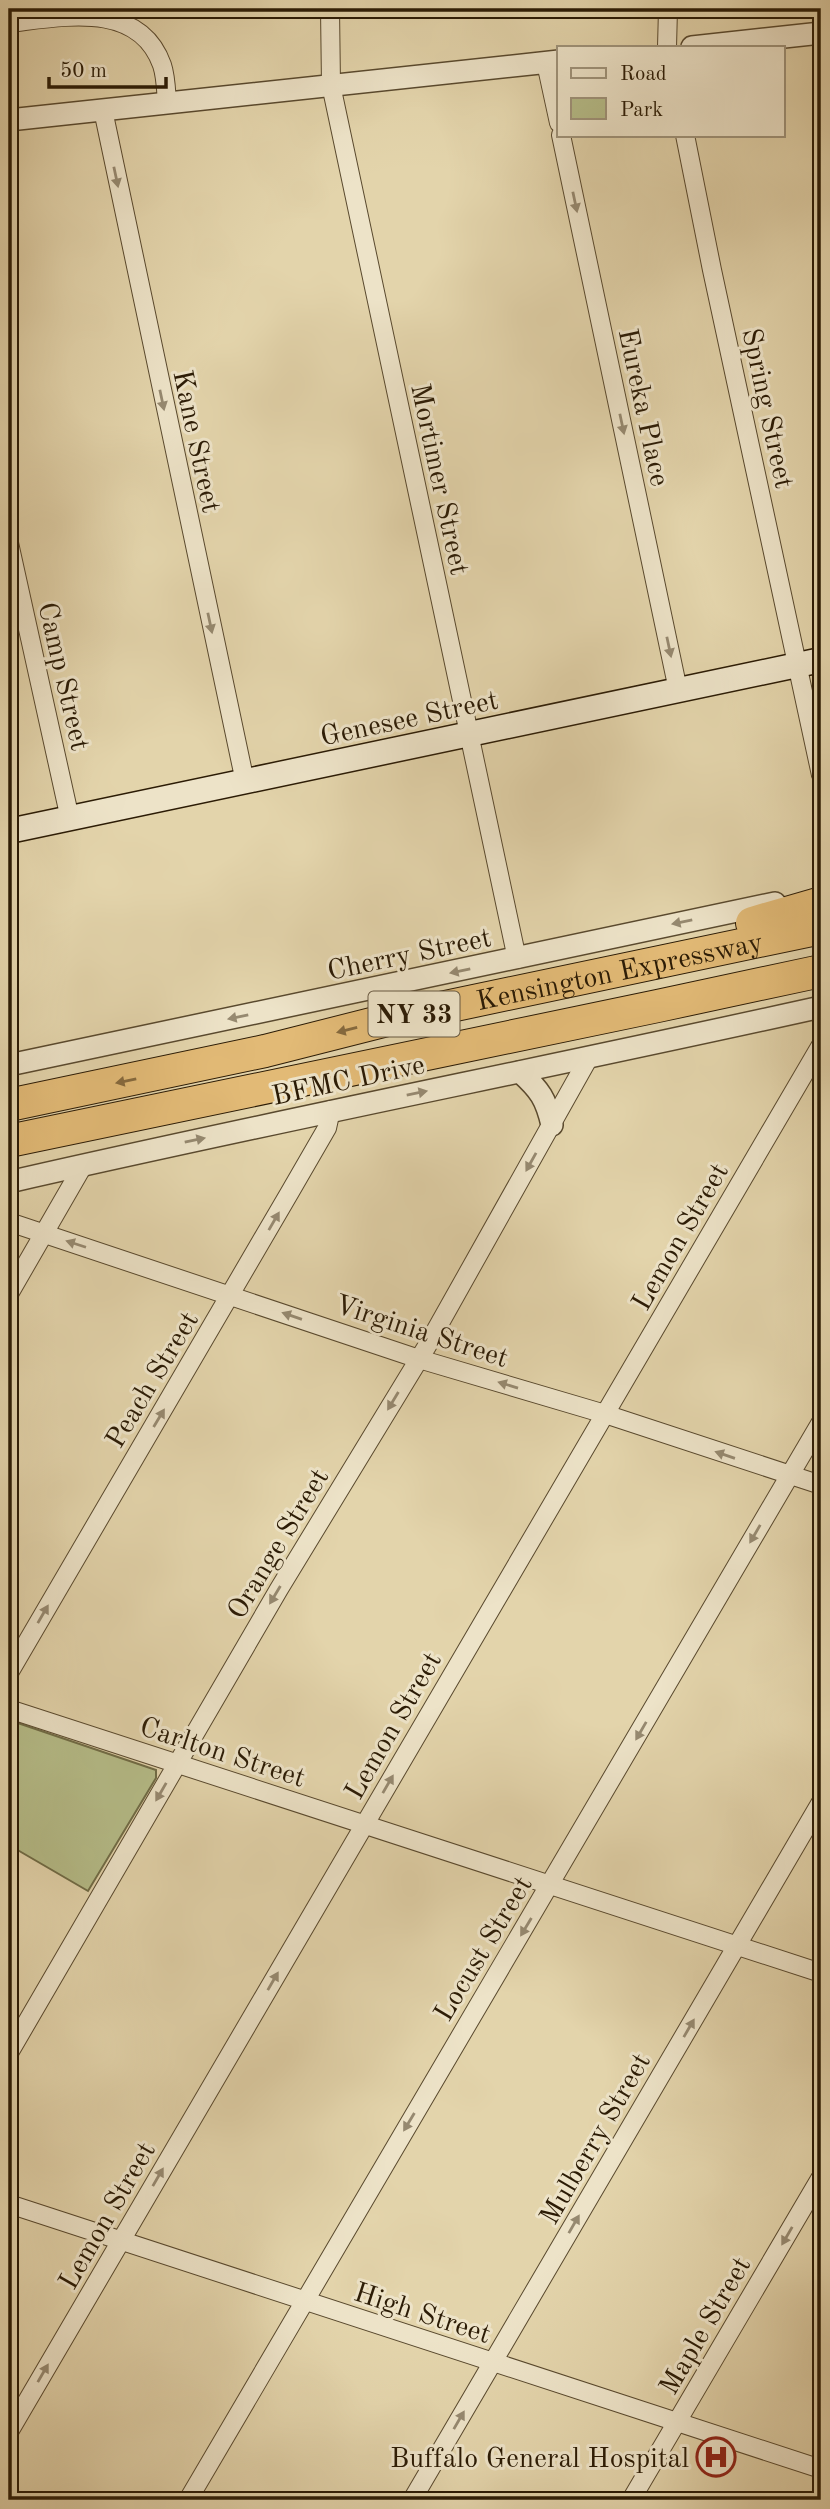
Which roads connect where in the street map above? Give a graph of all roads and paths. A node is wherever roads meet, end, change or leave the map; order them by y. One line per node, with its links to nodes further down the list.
1 (330, 9): 8 (street, Mortimer Street)
2 (668, 9): 5 (street)
3 (9, 23): 9 (street)
4 (821, 33): 6 (street)
5 (667, 46)
6 (701, 46)
7 (552, 62): 8 (street); 10 (street)
8 (331, 85): 9 (street); 18 (street, Mortimer Street)
9 (167, 103): 11 (street)
10 (557, 106)
11 (103, 110): 12 (street); 20 (street, Kane Street, one-way to 20)
12 (9, 120)
13 (561, 136): 17 (street, Eureka Place, one-way to 17)
14 (685, 136): 16 (street, Spring Street)
15 (9, 543): 21 (street, Camp Street)
16 (810, 662): 17 (main road, Genesee Street); 19 (street, Spring Street)
17 (678, 690): 18 (main road, Genesee Street)
18 (469, 734): 20 (main road, Genesee Street); 26 (street, Mortimer Street)
19 (821, 775)
20 (244, 782): 21 (main road, Genesee Street)
21 (70, 819): 22 (main road, Genesee Street)
22 (9, 831)
23 (821, 893): 26 (street, Cherry Street, one-way to 26)
24 (821, 904): 30 (highway)
25 (821, 928): 30 (highway, Kensington Expressway / NY 33)
26 (517, 959): 34 (street, Cherry Street, one-way to 34)
27 (821, 971): 31 (highway, Kensington Expressway / NY 33)
28 (821, 989): 31 (highway)
29 (821, 1007): 33 (street, BFMC Drive)
30 (403, 1016): 36 (highway, Kensington Expressway / NY 33, one-way to 36)
31 (546, 1031): 39 (highway, Kensington Expressway / NY 33)
32 (821, 1045): 47 (street, Lemon Street)
33 (588, 1059): 35 (street, BFMC Drive); 38 (street, Orange Street)
34 (9, 1065)
35 (520, 1072): 37 (street, BFMC Drive, one-way to 35); 38 (street)
36 (9, 1105)
37 (331, 1110): 40 (street, BFMC Drive, one-way to 37); 45 (street, Peach Street, one-way to 37)
38 (552, 1125): 46 (street, Orange Street, one-way to 46)
39 (9, 1140)
40 (84, 1164): 41 (street, BFMC Drive); 43 (street)
41 (9, 1182)
42 (9, 1222): 43 (street, Virginia Street)
43 (44, 1234): 44 (street); 45 (street, Virginia Street, one-way to 43)
44 (9, 1294)
45 (231, 1296): 46 (street, Virginia Street, one-way to 45); 51 (street, Peach Street, one-way to 45)
46 (419, 1359): 47 (street, Virginia Street, one-way to 46); 53 (street, Orange Street, one-way to 53)
47 (605, 1414): 49 (street, Virginia Street, one-way to 47); 55 (street, Lemon Street, one-way to 47)
48 (821, 1422): 49 (street, Locust Street)
49 (790, 1475): 50 (street, Virginia Street); 56 (street, Locust Street, one-way to 56)
50 (821, 1485)
51 (9, 1673)
52 (9, 1709): 53 (street, Carlton Street)
53 (177, 1763): 55 (street, Carlton Street); 59 (street, Orange Street, one-way to 59)
54 (821, 1802): 57 (street, Mulberry Street)
55 (365, 1825): 56 (street, Carlton Street); 62 (street, Lemon Street, one-way to 55)
56 (551, 1885): 57 (street, Carlton Street); 63 (street, Locust Street, one-way to 63)
57 (737, 1945): 58 (street, Carlton Street); 64 (street, Mulberry Street, one-way to 57)
58 (821, 1973)
59 (9, 2053)
60 (821, 2177): 65 (street, Maple Street, one-way to 65)
61 (9, 2204): 62 (street, High Street)
62 (121, 2241): 63 (street, High Street); 66 (street, Lemon Street, one-way to 62)
63 (306, 2301): 64 (street, High Street); 68 (street, Locust Street)
64 (493, 2362): 65 (street, High Street); 69 (street, Mulberry Street, one-way to 64)
65 (677, 2422): 67 (street, High Street); 70 (street, Maple Street)
66 (9, 2432)
67 (821, 2469)
68 (188, 2500)
69 (412, 2500)
70 (631, 2500)

